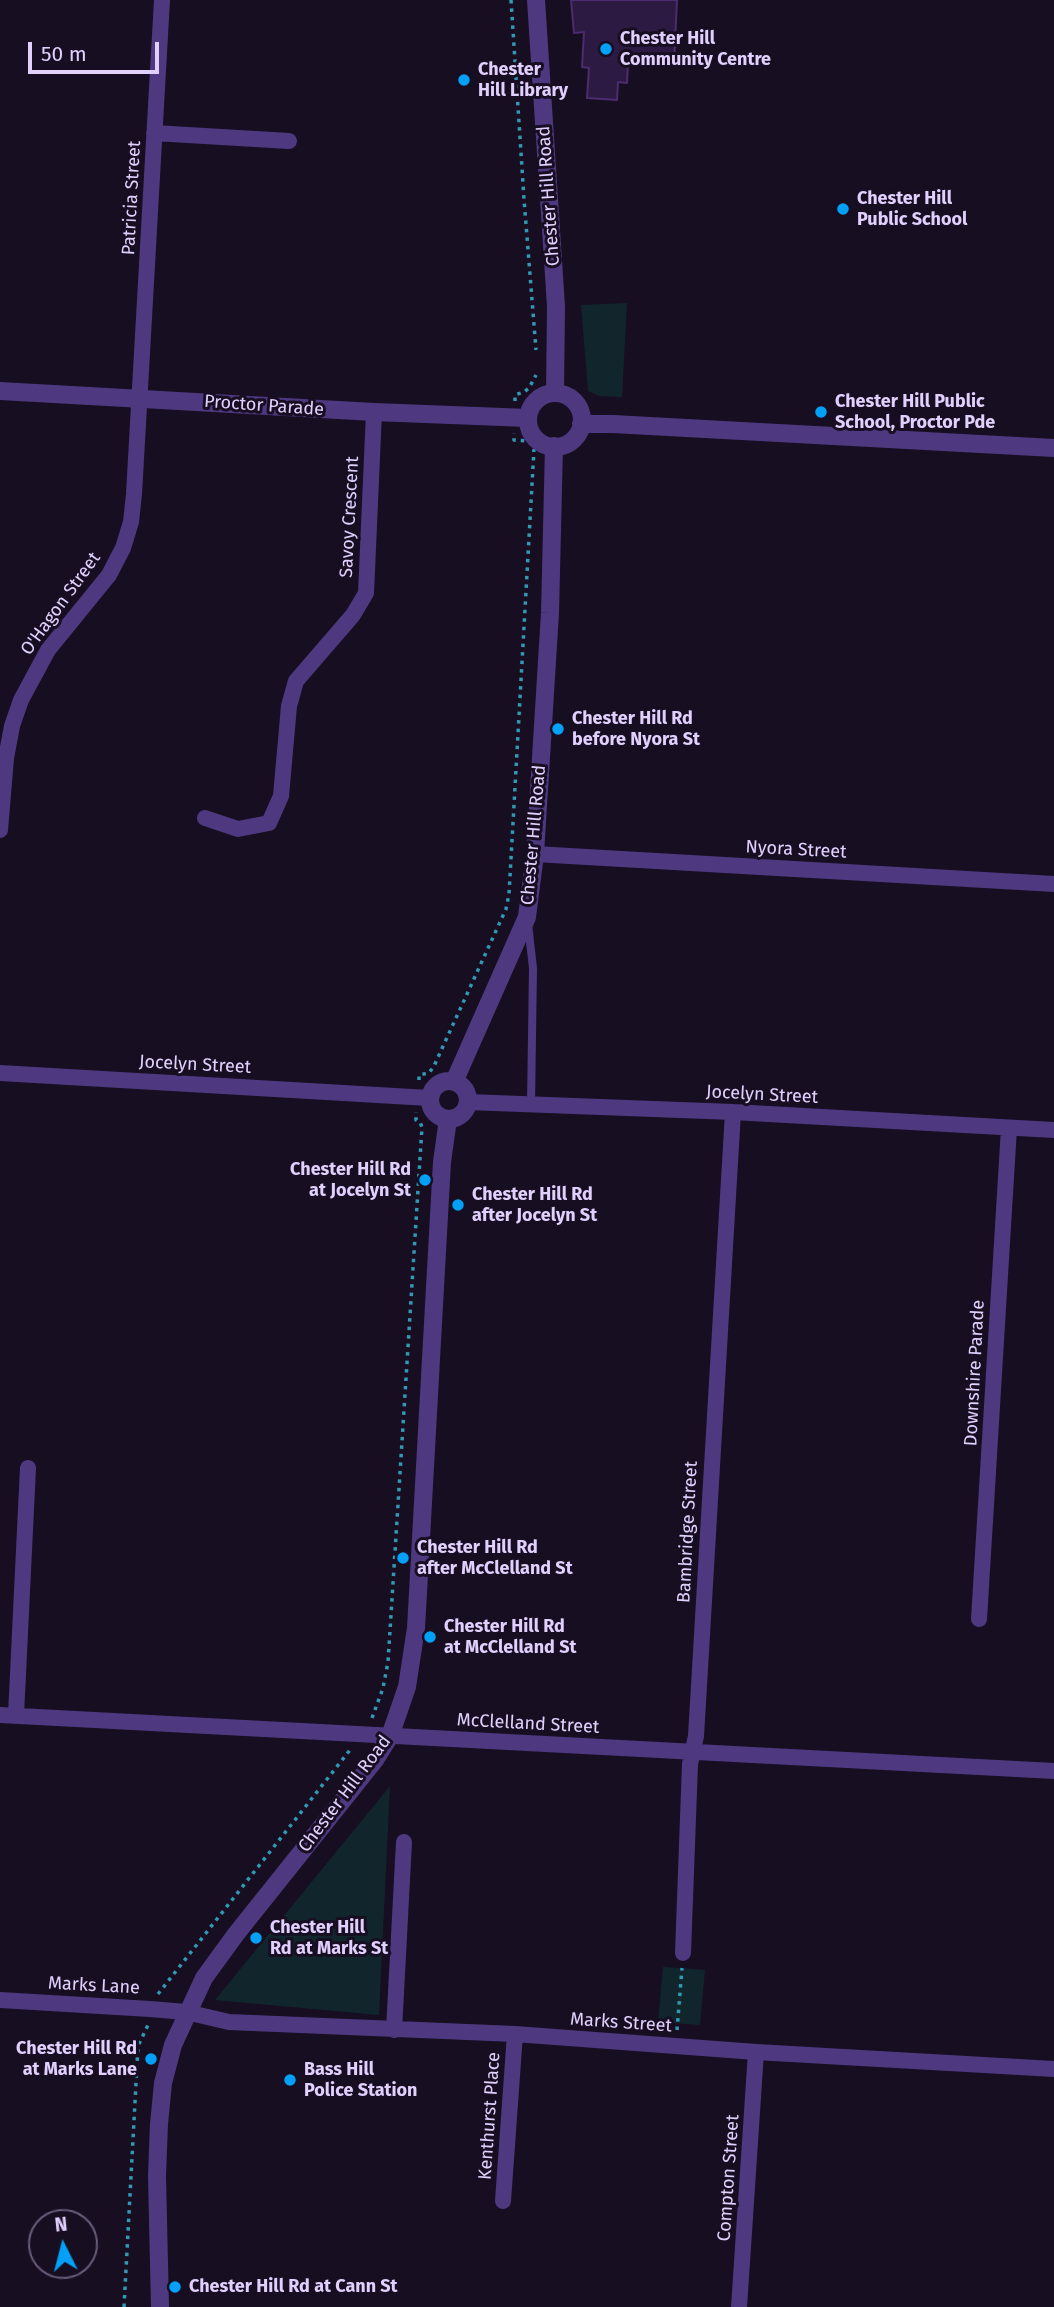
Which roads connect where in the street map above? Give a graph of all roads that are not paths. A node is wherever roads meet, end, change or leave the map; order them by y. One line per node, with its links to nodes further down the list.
1 (162, 0): 3 (street, Patricia Street)
2 (536, 0): 6 (street, Chester Hill Road)
3 (154, 133): 4 (street); 7 (street, Patricia Street)
4 (289, 141)
5 (0, 391): 7 (street, Proctor Parade)
6 (555, 393): 9 (street); 10 (street)
7 (140, 398): 8 (street, Proctor Parade); 14 (street, O'Hagon Street)
8 (374, 412): 9 (street, Proctor Parade); 13 (street, Savoy Crescent)
9 (528, 418): 11 (street)
10 (581, 424): 11 (street); 12 (street)
11 (554, 446): 15 (street, Chester Hill Road)
12 (1054, 448)
13 (205, 818)
14 (0, 830)
15 (536, 854): 16 (street, Nyora Street); 17 (street, Chester Hill Road)
16 (1054, 884)
17 (527, 917): 19 (street, Chester Hill Road); 22 (lane)
18 (0, 1073): 20 (street, Jocelyn Street)
19 (454, 1082): 20 (street); 21 (street)
20 (429, 1098): 24 (street)
21 (468, 1102): 22 (street, Jocelyn Street); 24 (street)
22 (531, 1104): 23 (street, Jocelyn Street)
23 (733, 1112): 25 (street, Jocelyn Street); 31 (street, Bambridge Street)
24 (448, 1119): 30 (street, Chester Hill Road)
25 (1009, 1128): 26 (street, Jocelyn Street); 28 (street, Downshire Parade)
26 (1054, 1130)
27 (27, 1468): 29 (street)
28 (979, 1619)
29 (8, 1715): 30 (street, McClelland Street)
30 (390, 1736): 31 (street, McClelland Street); 36 (street, Chester Hill Road)
31 (693, 1752): 32 (street, McClelland Street); 34 (street, Bambridge Street)
32 (1054, 1771)
33 (404, 1842): 37 (street)
34 (683, 1953)
35 (0, 2000): 36 (street, Marks Lane)
36 (186, 2012): 37 (street, Marks Street); 42 (street, Chester Hill Road)
37 (394, 2030): 38 (street, Marks Street)
38 (515, 2034): 39 (street, Marks Street); 41 (street, Kenthurst Place)
39 (756, 2052): 40 (street, Marks Street); 43 (street, Compton Street)
40 (1054, 2069)
41 (503, 2201)
42 (160, 2307)
43 (740, 2307)

